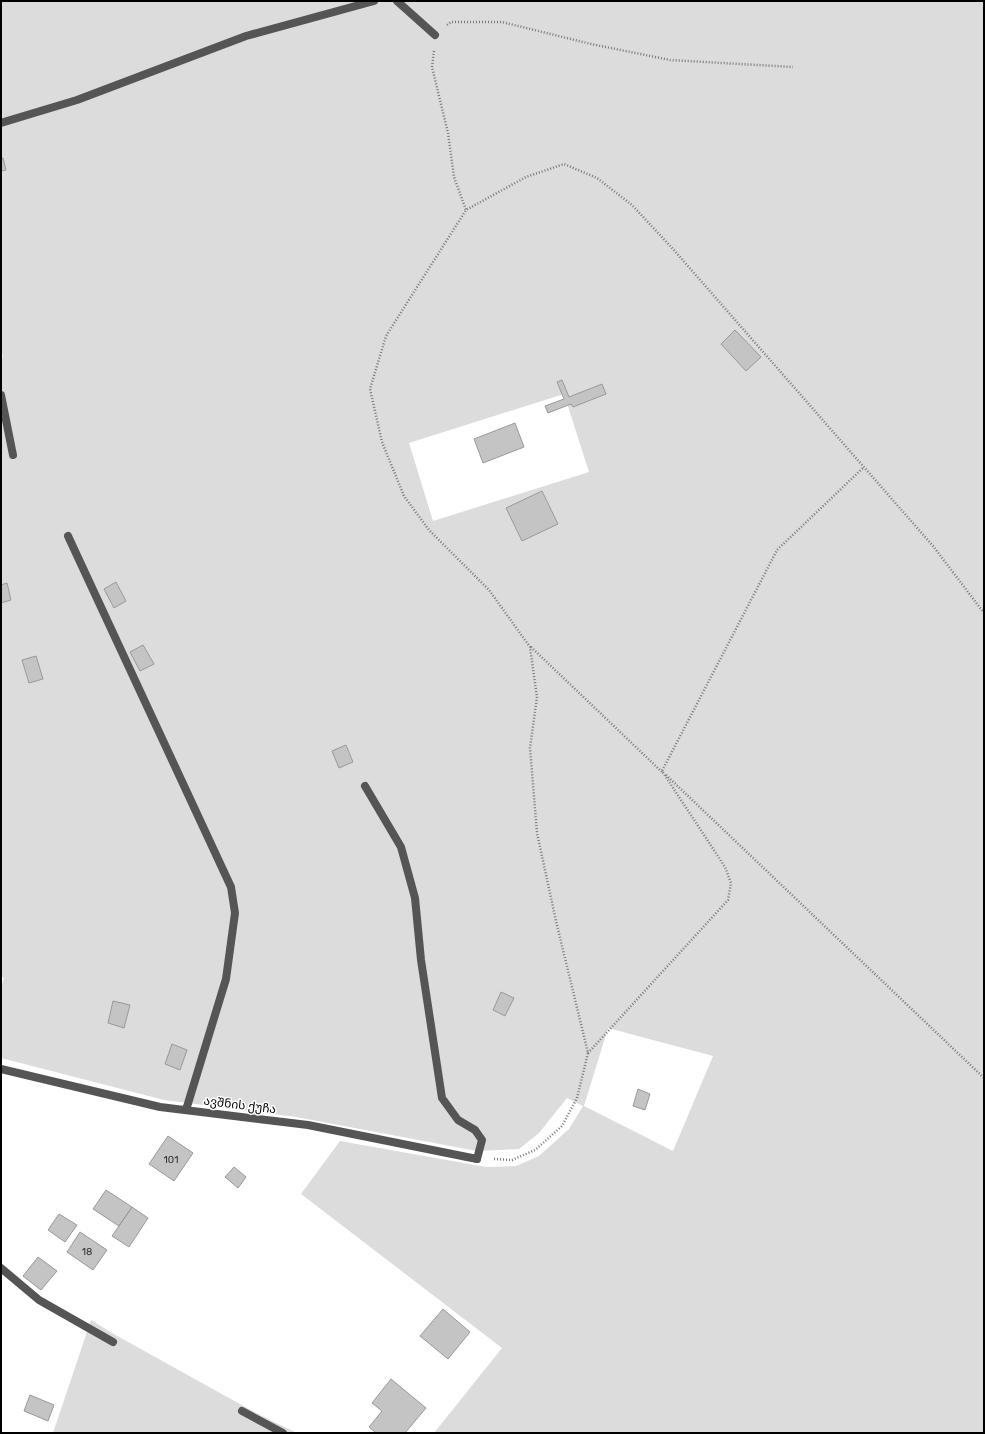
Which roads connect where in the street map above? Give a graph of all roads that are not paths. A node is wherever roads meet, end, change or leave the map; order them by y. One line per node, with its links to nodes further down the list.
1 (374, 1): 4 (street)
2 (397, 1): 3 (street)
3 (435, 35)
4 (1, 123)
5 (1, 395): 6 (street)
6 (12, 455)
7 (68, 536): 10 (street)
8 (365, 786): 10 (street, ავშნის ქუჩა)
9 (1, 1068): 10 (street, ავშნის ქუჩა)
10 (186, 1110)
11 (1, 1268): 12 (street)
12 (113, 1342)
13 (242, 1411): 14 (street)
14 (283, 1433)

